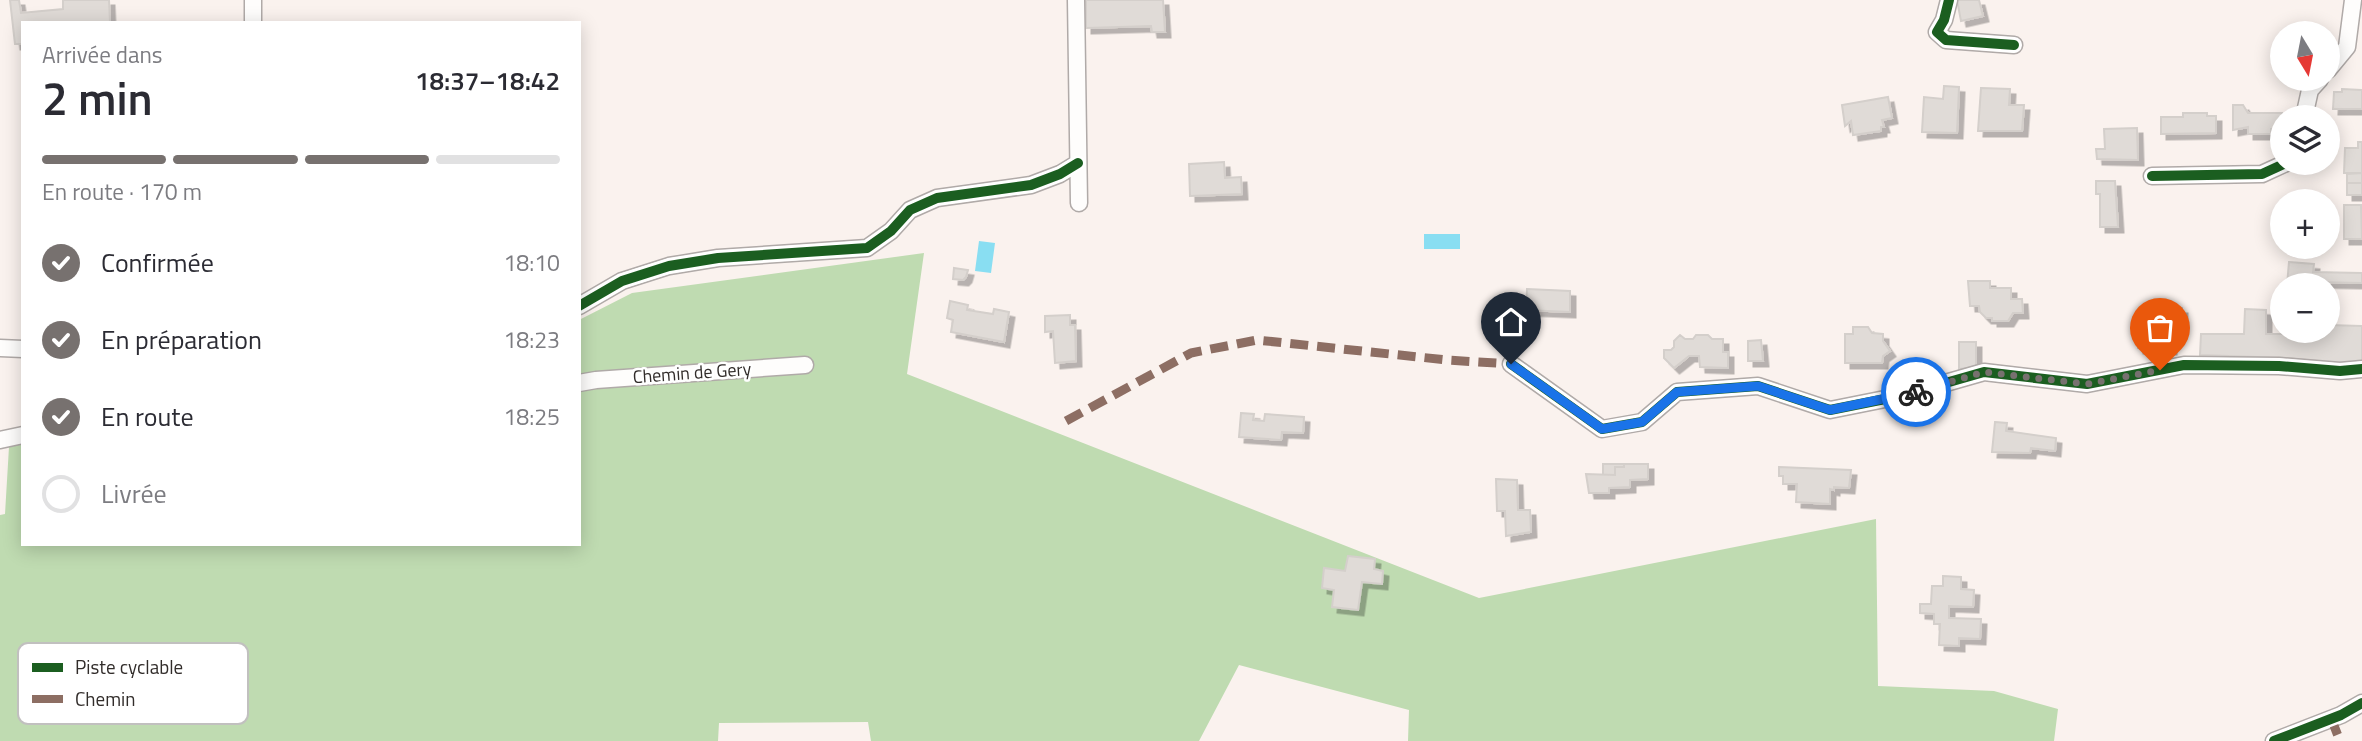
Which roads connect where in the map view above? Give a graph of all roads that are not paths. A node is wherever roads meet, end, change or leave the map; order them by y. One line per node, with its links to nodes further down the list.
1 (253, 0): 5 (street)
2 (1076, 0): 8 (street)
3 (1949, 0): 6 (street)
4 (2353, 0): 7 (street)
5 (253, 21)
6 (2014, 45)
7 (2340, 55)
8 (1078, 163): 11 (street); 12 (street)
9 (2270, 170): 10 (street)
10 (2152, 176)
11 (1079, 203)
12 (581, 305)
13 (0, 348): 14 (street)
14 (21, 349)
15 (1511, 364): 17 (street)
16 (805, 365): 18 (street, Chemin de Gery)
17 (2362, 369)
18 (581, 383)
19 (21, 435): 20 (street)
20 (0, 440)
21 (2362, 703): 22 (street)
22 (2274, 741)

